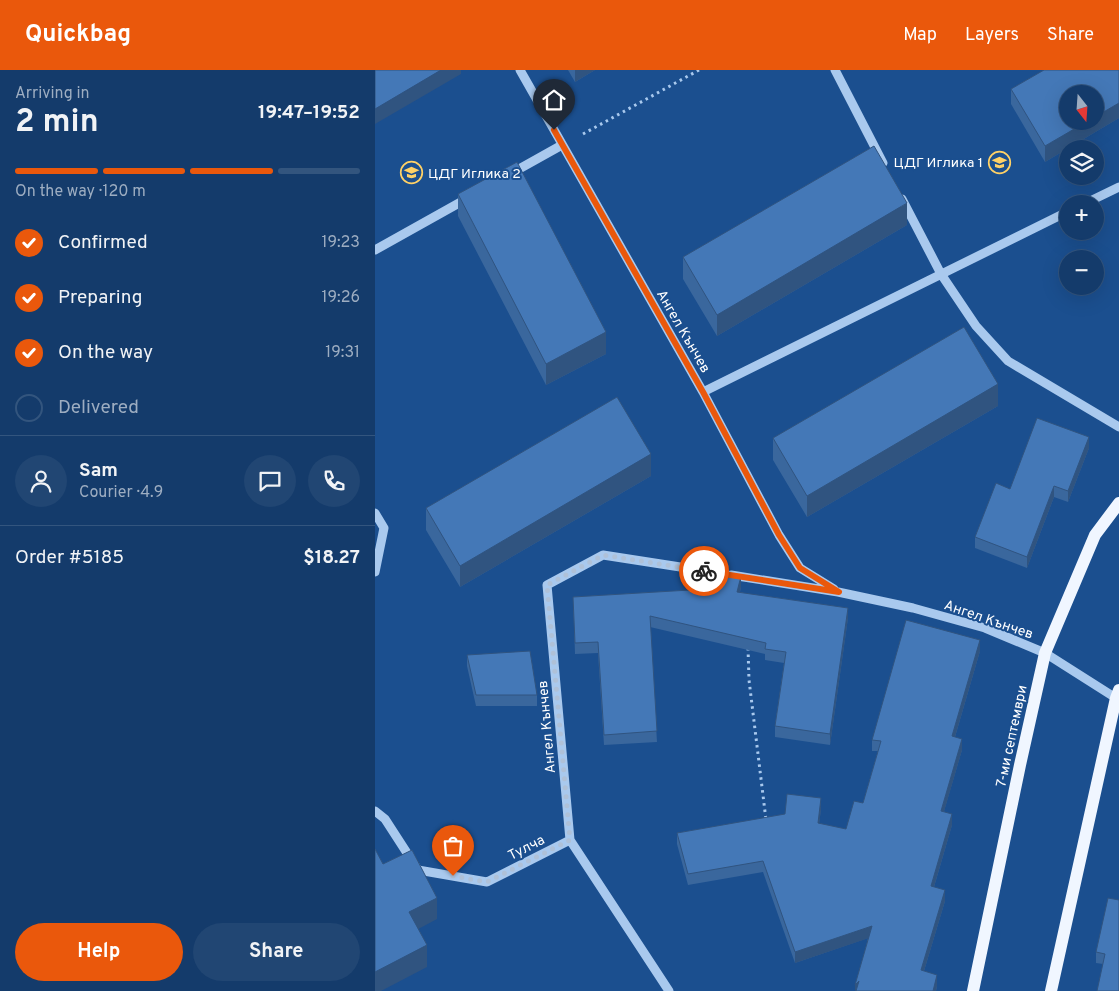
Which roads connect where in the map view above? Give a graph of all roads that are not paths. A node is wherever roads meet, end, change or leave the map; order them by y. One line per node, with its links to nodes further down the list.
1 (520, 70): 3 (street, Ангел Кънчев)
2 (835, 70): 4 (street)
3 (562, 145): 5 (street); 13 (street, Ангел Кънчев)
4 (888, 172)
5 (503, 178)
6 (1119, 186): 9 (street)
7 (897, 189): 12 (street)
8 (477, 193): 11 (street)
9 (1102, 195)
10 (1059, 216): 12 (street)
11 (375, 250)
12 (941, 274): 13 (street); 14 (street)
13 (703, 392): 18 (street, Ангел Кънчев)
14 (1119, 427)
15 (1119, 503): 19 (main road, 7-ми септември)
16 (375, 513): 17 (street)
17 (375, 572)
18 (839, 592): 19 (street, Ангел Кънчев); 22 (street, Ангел Кънчев)
19 (1045, 653): 20 (street, Ангел Кънчев); 24 (main road, 7-ми септември)
20 (1118, 696): 25 (main road)
21 (375, 811): 22 (street, Тулча)
22 (570, 840): 23 (street)
23 (669, 991)
24 (973, 991)
25 (1051, 991)

